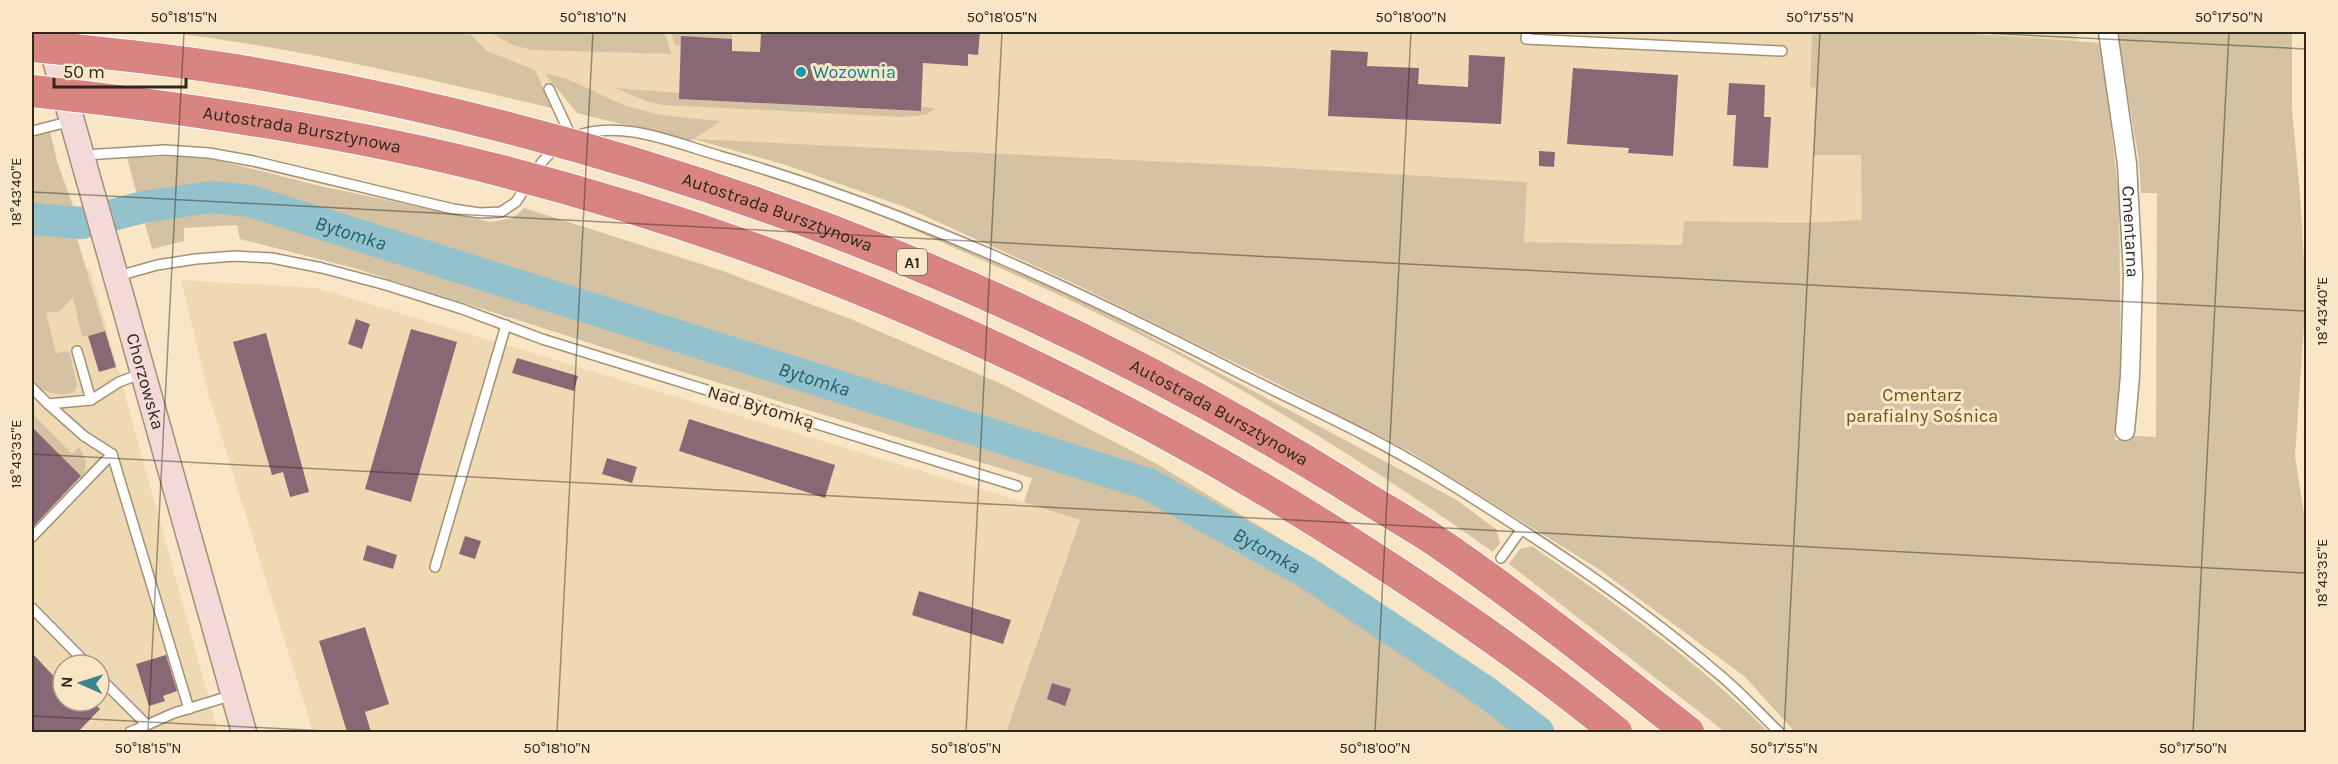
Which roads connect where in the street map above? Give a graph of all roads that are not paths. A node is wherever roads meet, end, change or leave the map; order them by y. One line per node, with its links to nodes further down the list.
1 (47, 32): 8 (main road, Chorzowska)
2 (1527, 32): 5 (lane)
3 (2108, 32): 19 (street, Cmentarna)
4 (32, 46): 35 (highway, Autostrada Bursztynowa / A1, bridge)
5 (1782, 51)
6 (549, 89): 10 (lane)
7 (32, 91): 34 (highway, Autostrada Bursztynowa, bridge)
8 (72, 121): 9 (lane); 11 (main road, Chorzowska)
9 (32, 131)
10 (572, 138): 11 (lane); 22 (lane)
11 (83, 163): 12 (main road, Chorzowska)
12 (113, 267): 13 (lane, Nad Bytomką); 15 (main road, Chorzowska)
13 (506, 326): 21 (lane, Nad Bytomką); 25 (lane)
14 (76, 351): 17 (lane)
15 (143, 373): 17 (lane); 29 (main road, Chorzowska)
16 (32, 388): 18 (lane)
17 (91, 400): 18 (lane)
18 (48, 404): 20 (lane)
19 (2125, 431)
20 (112, 454): 23 (lane); 30 (lane)
21 (1017, 486)
22 (1521, 530): 24 (lane); 36 (lane)
23 (32, 537)
24 (1501, 558)
25 (435, 567)
26 (32, 608): 27 (lane)
27 (76, 653)
28 (111, 688): 31 (lane)
29 (233, 695): 30 (lane); 33 (main road, Chorzowska)
30 (189, 709): 31 (lane)
31 (147, 725): 32 (lane)
32 (130, 732)
33 (244, 732)
34 (1616, 732)
35 (1688, 732)
36 (1779, 732)

